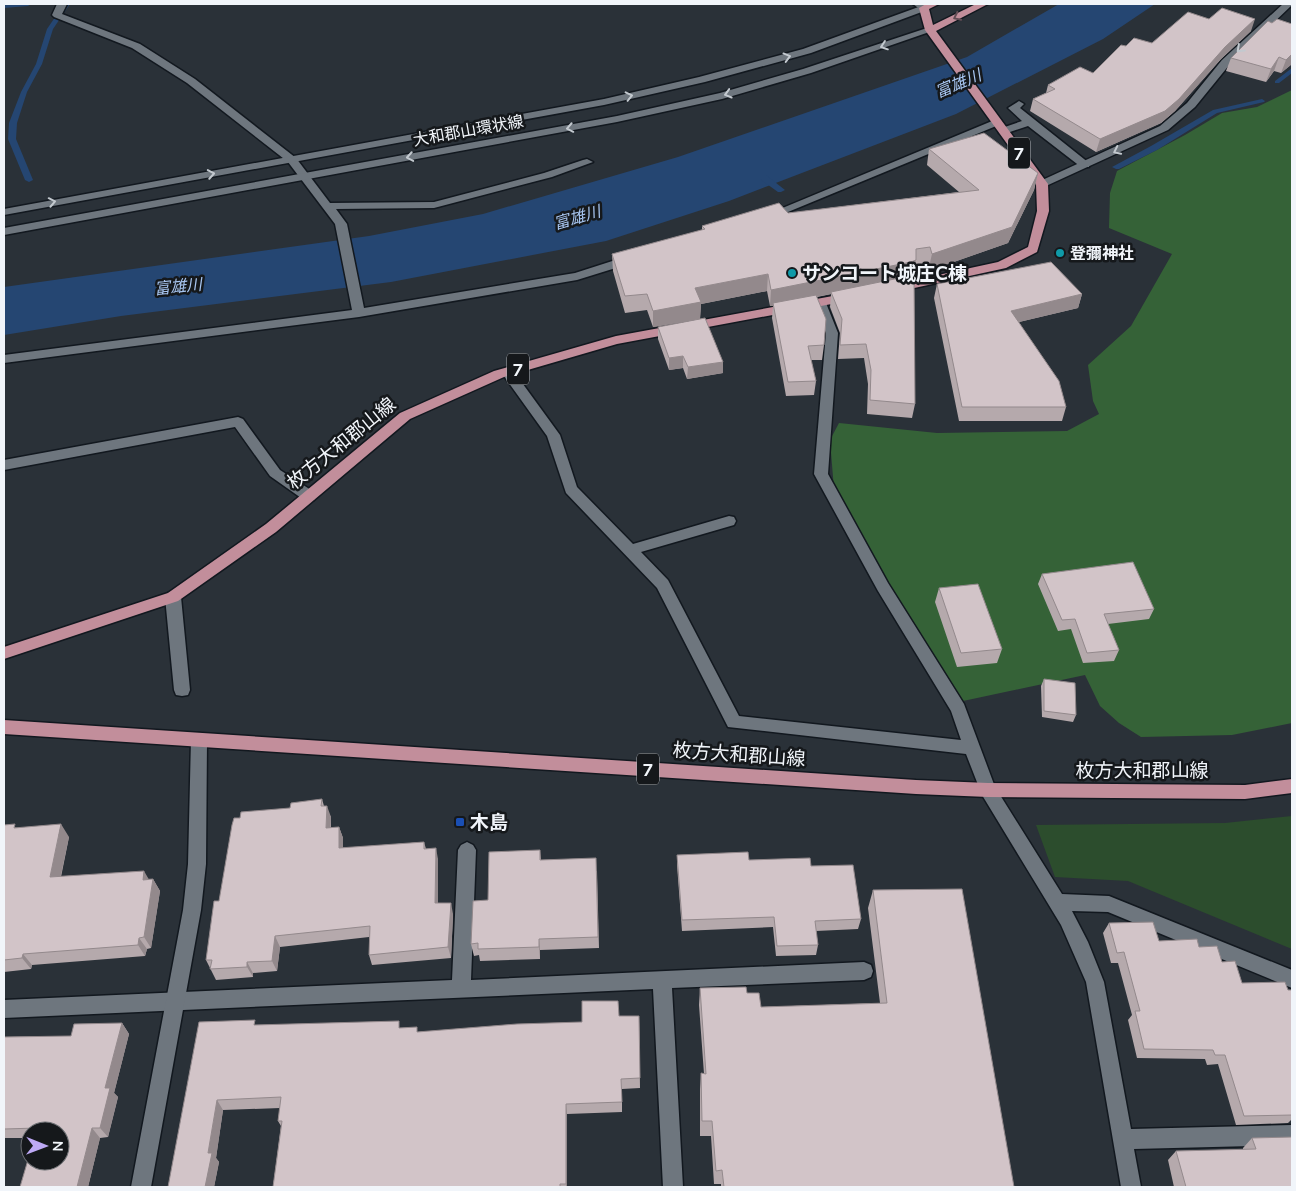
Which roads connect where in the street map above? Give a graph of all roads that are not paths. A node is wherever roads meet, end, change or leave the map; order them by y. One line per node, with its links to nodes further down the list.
1 (983, 4): 5 (main road, one-way to 5)
2 (1288, 4): 11 (street, one-way to 11)
3 (925, 5): 5 (main road, 7); 9 (street, 大和郡山環状線, one-way to 3)
4 (61, 10): 9 (street)
5 (930, 30): 8 (main road, 7); 12 (street, 大和郡山環状線, one-way to 12)
6 (1019, 104): 7 (street)
7 (1029, 122): 8 (street); 11 (street)
8 (1000, 127): 13 (main road, 7); 16 (street)
9 (292, 160): 12 (street); 15 (street, 大和郡山環状線, one-way to 9)
10 (587, 162): 14 (street)
11 (1085, 165): 13 (street)
12 (304, 176): 14 (street); 17 (street, 大和郡山環状線)
13 (1042, 184): 19 (main road, 7)
14 (327, 206): 22 (street)
15 (4, 212)
16 (752, 222)
17 (4, 232)
18 (641, 256): 22 (street)
19 (887, 289)
20 (858, 295): 21 (main road, 枚方大和郡山線 / 7)
21 (820, 303): 24 (main road, 枚方大和郡山線 / 7); 34 (street)
22 (359, 313): 23 (street)
23 (4, 359)
24 (507, 372): 26 (main road, 枚方大和郡山線 / 7); 28 (street)
25 (4, 465): 26 (street)
26 (309, 496): 29 (main road, 枚方大和郡山線 / 7)
27 (729, 521): 28 (street)
28 (630, 550): 34 (street)
29 (174, 597): 30 (main road, 枚方大和郡山線 / 7); 31 (street)
30 (4, 653)
31 (182, 690)
32 (4, 728): 33 (main road, 枚方大和郡山線 / 7)
33 (199, 740): 36 (main road, 枚方大和郡山線 / 7); 43 (street)
34 (972, 748): 36 (street)
35 (1292, 786): 36 (main road, 枚方大和郡山線 / 7)
36 (988, 790): 38 (street)
37 (467, 850): 42 (street)
38 (1055, 902): 40 (street); 46 (street)
39 (864, 971): 41 (street)
40 (1292, 979)
41 (662, 980): 42 (street); 48 (street)
42 (461, 988): 43 (street)
43 (175, 1001): 44 (street); 47 (street)
44 (4, 1008)
45 (1292, 1135): 46 (street)
46 (1123, 1139): 49 (street)
47 (141, 1187)
48 (673, 1187)
49 (1131, 1187)

